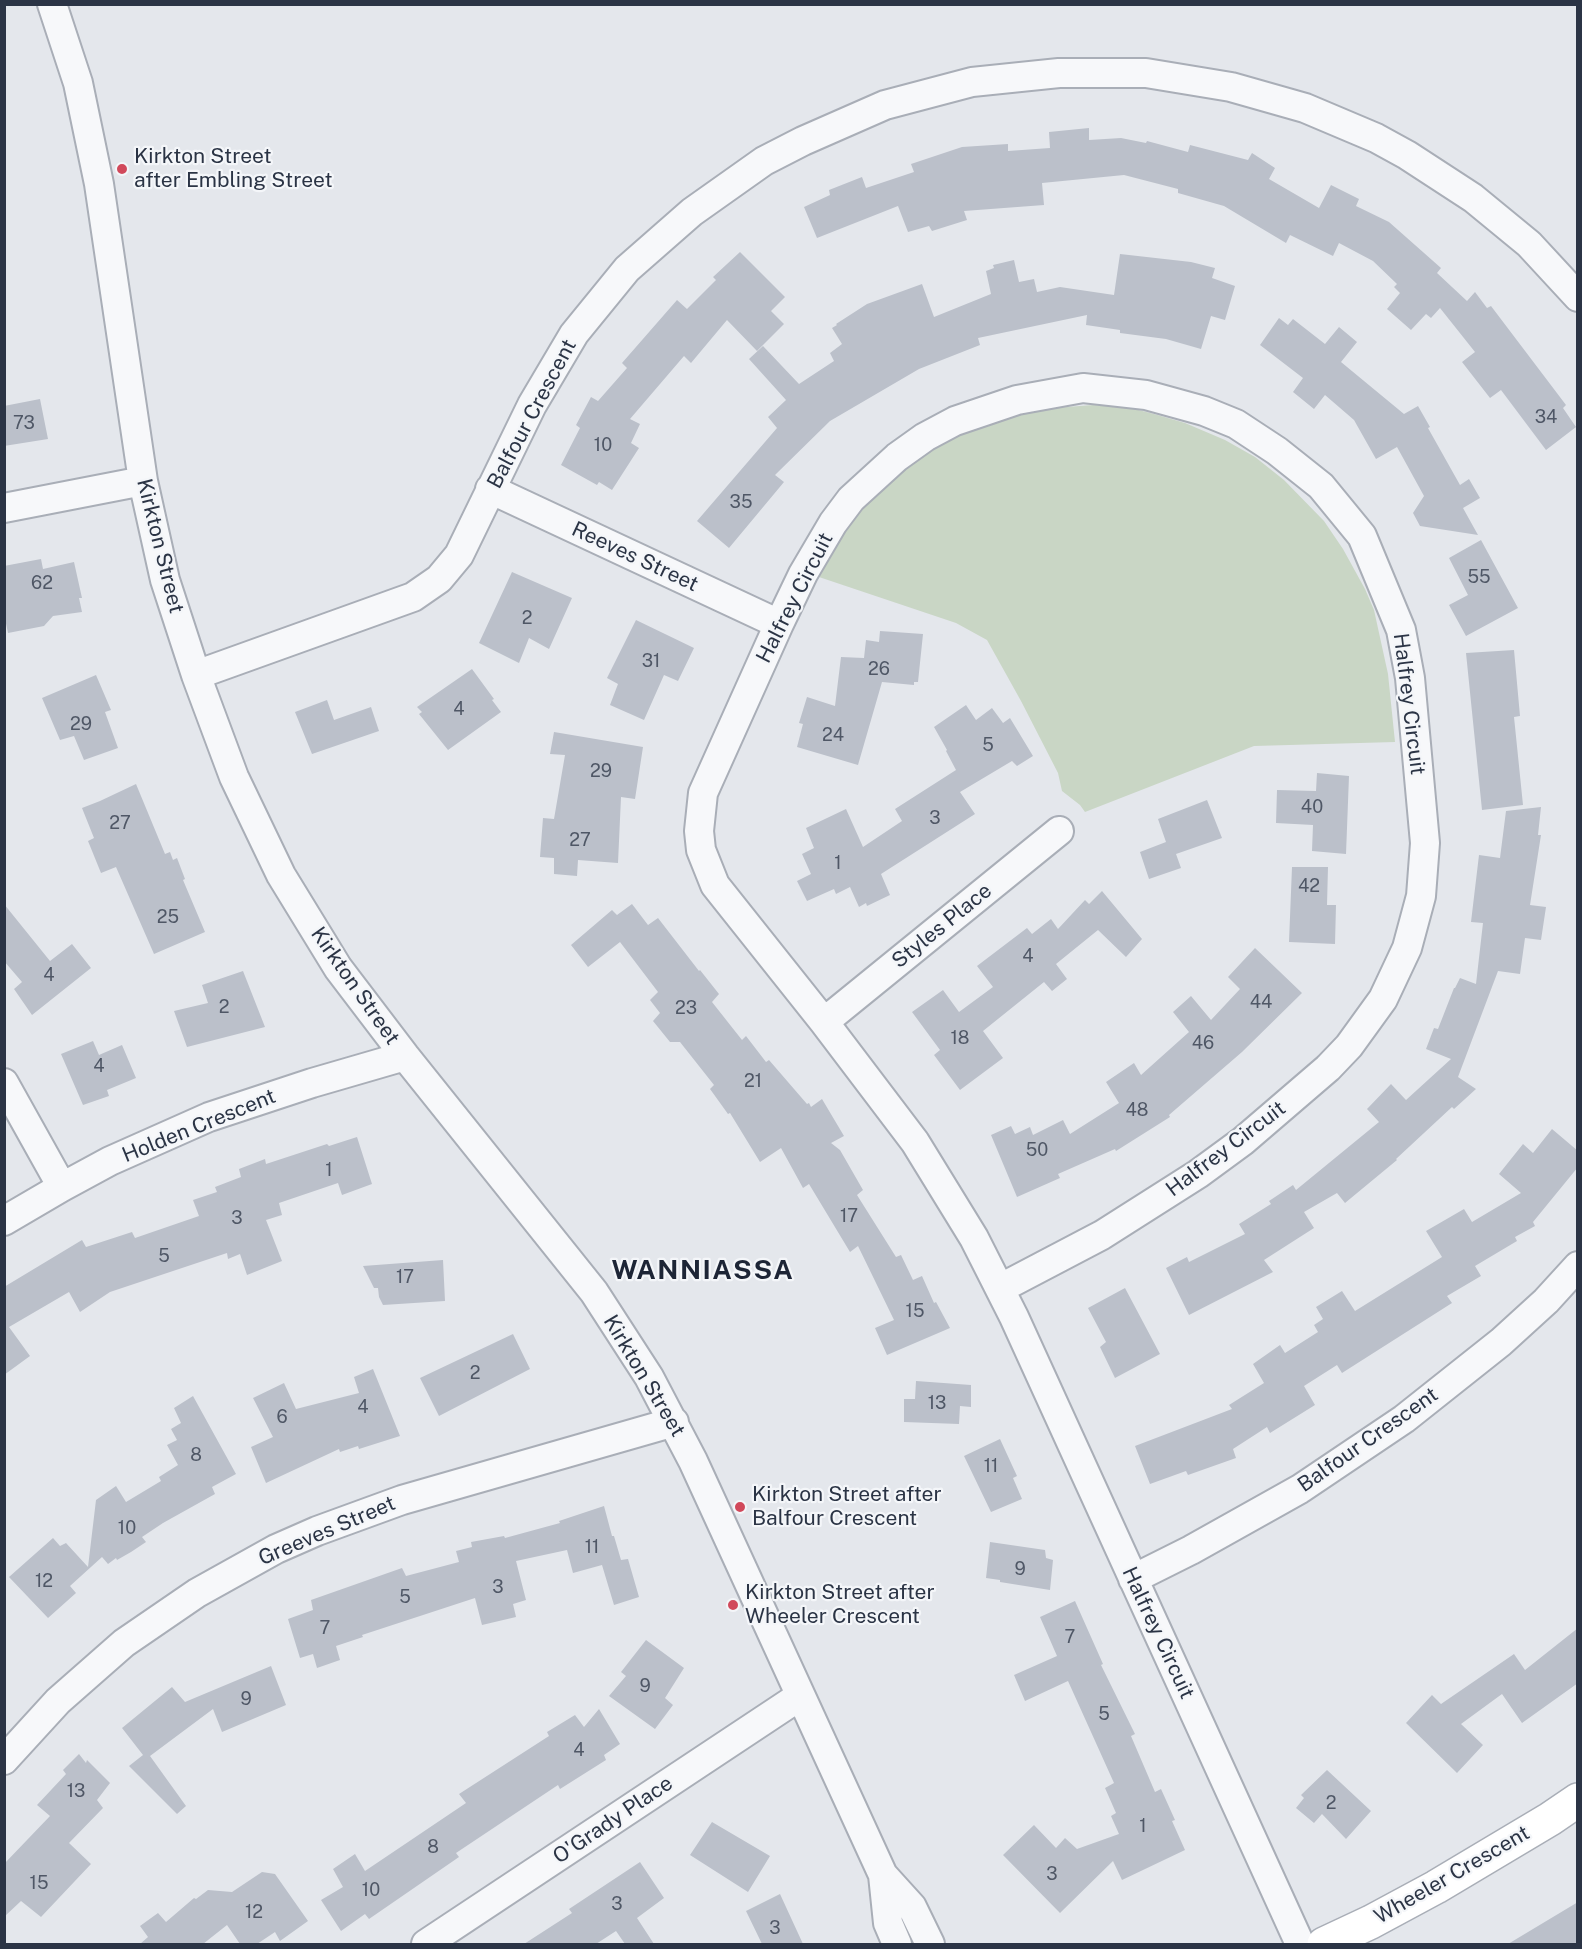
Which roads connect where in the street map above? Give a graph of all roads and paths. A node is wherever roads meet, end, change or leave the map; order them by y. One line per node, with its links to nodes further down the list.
1 (52, 4): 3 (street, Kirkton Street)
2 (1578, 297): 4 (street, Balfour Crescent)
3 (143, 482): 5 (street); 7 (street, Kirkton Street)
4 (490, 489): 6 (street, Reeves Street); 7 (street, Balfour Crescent)
5 (4, 508)
6 (779, 624): 9 (street, Halfrey Circuit); 15 (street, Halfrey Circuit)
7 (196, 675): 10 (street, Kirkton Street)
8 (1059, 831): 9 (street, Styles Place)
9 (824, 1022): 15 (street, Halfrey Circuit)
10 (405, 1056): 12 (street, Holden Crescent); 16 (street, Kirkton Street)
11 (4, 1083): 12 (street)
12 (62, 1186): 13 (street, Holden Crescent)
13 (4, 1221)
14 (1578, 1266): 17 (street, Balfour Crescent)
15 (1001, 1288): 17 (street, Halfrey Circuit)
16 (674, 1422): 18 (street, Kirkton Street); 19 (street, Greeves Street)
17 (1133, 1579): 25 (street, Halfrey Circuit)
18 (800, 1696): 21 (street, Kirkton Street); 22 (street, O'Grady Place)
19 (4, 1760)
20 (1578, 1800): 26 (street, Wheeler Crescent)
21 (883, 1875): 23 (street, Kirkton Street); 24 (street, Kirkton Street)
22 (426, 1944)
23 (897, 1944)
24 (930, 1944)
25 (1300, 1944)
26 (1324, 1944)

